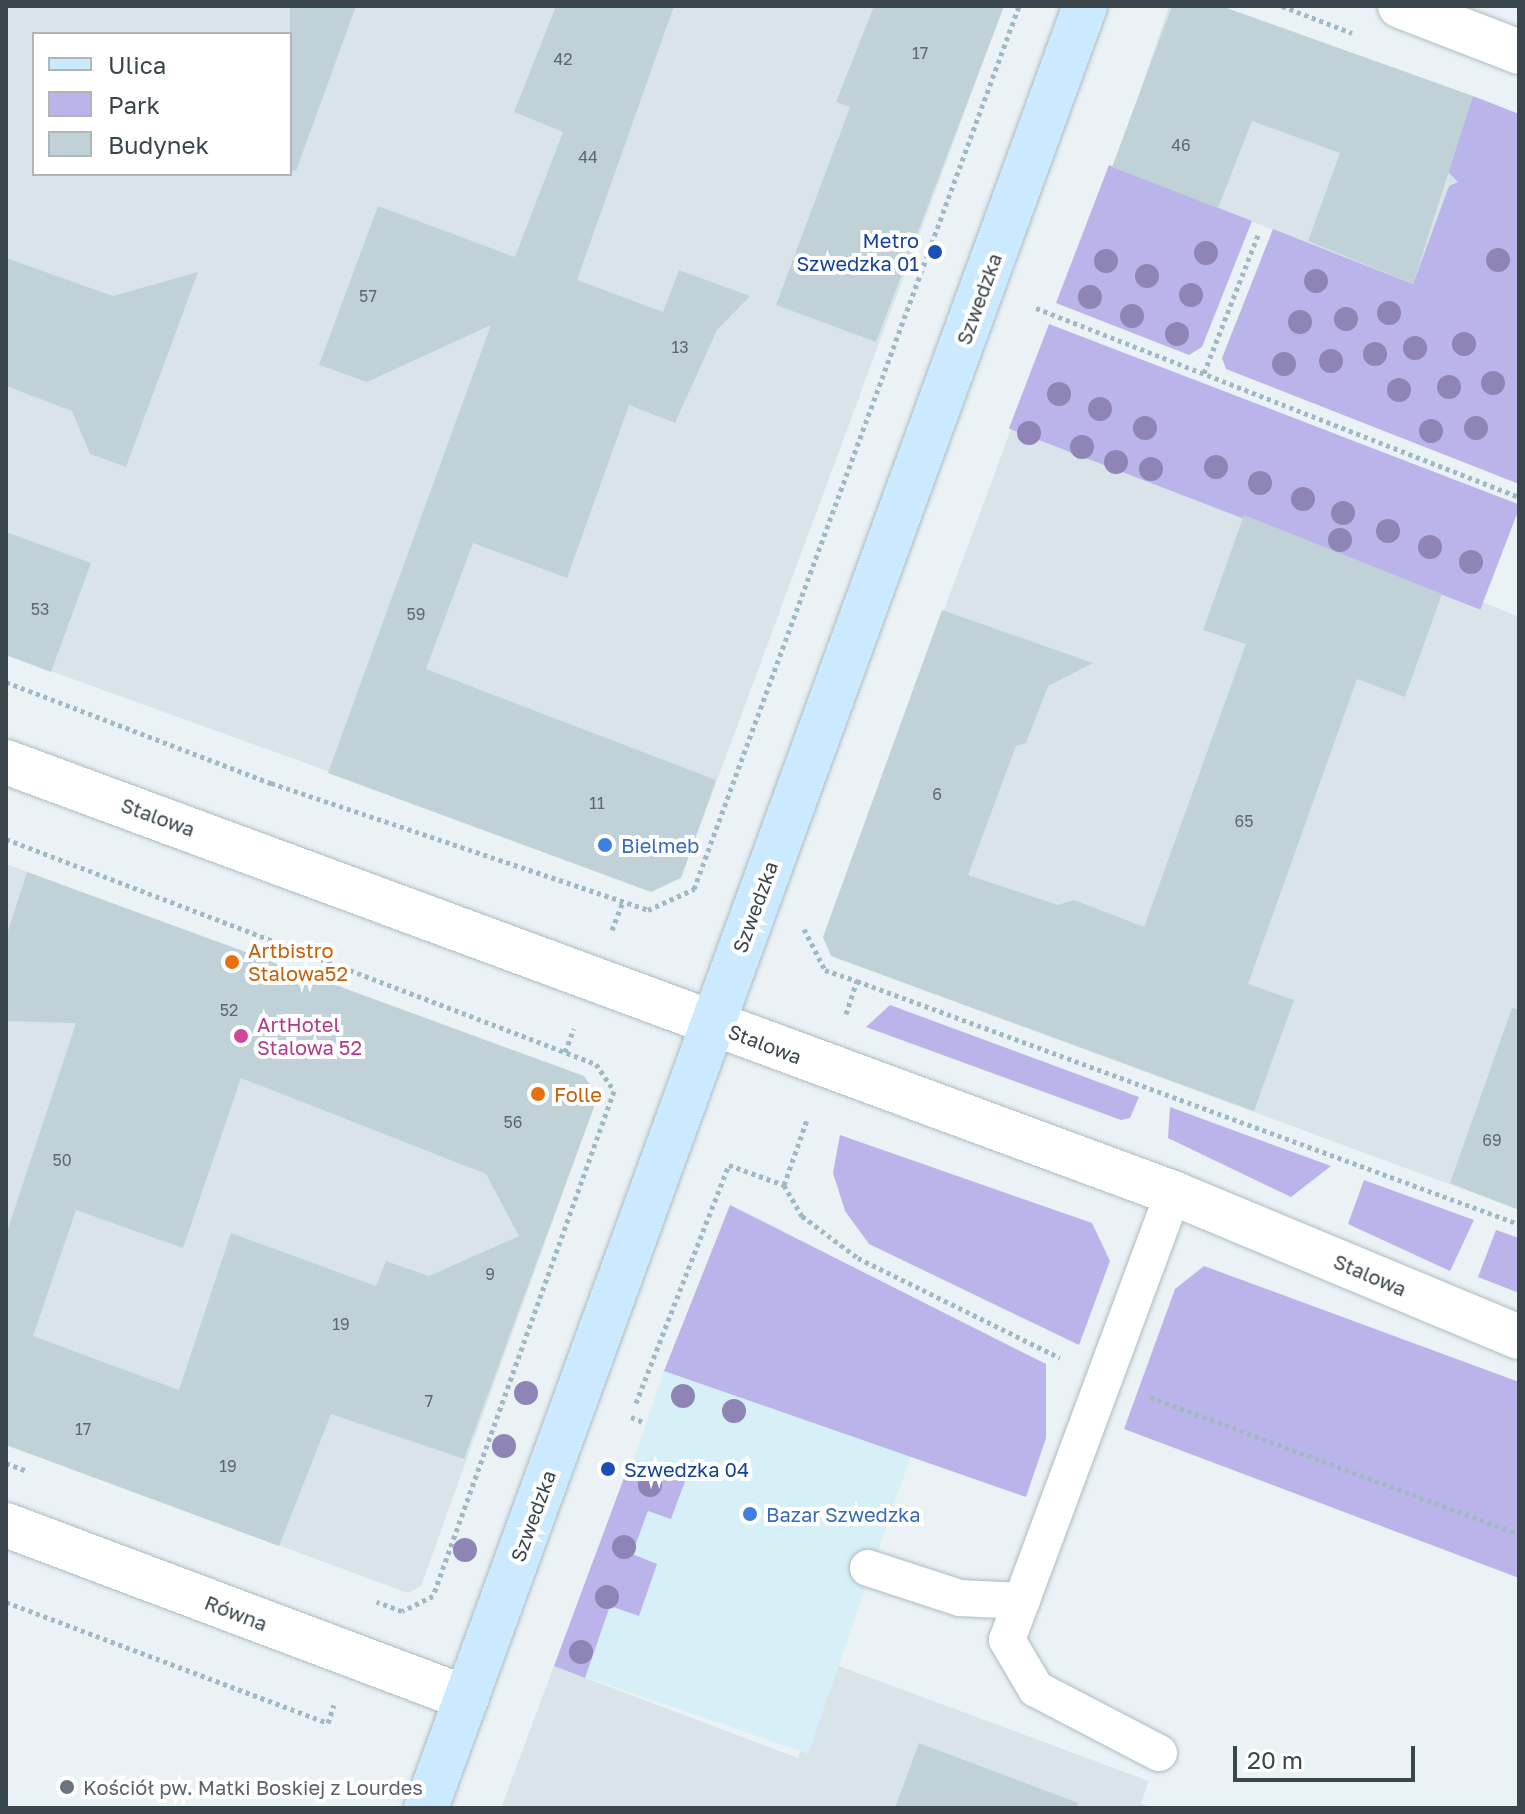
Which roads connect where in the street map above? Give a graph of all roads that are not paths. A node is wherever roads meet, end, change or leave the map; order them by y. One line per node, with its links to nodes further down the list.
1 (1085, 6): 5 (street, Szwedzka)
2 (1400, 6): 3 (street)
3 (1519, 52)
4 (6, 762): 5 (street, Stalowa)
5 (713, 1024): 6 (street, Stalowa); 11 (street, Szwedzka)
6 (1173, 1193): 7 (street, Stalowa); 10 (lane)
7 (1519, 1337)
8 (6, 1525): 11 (street, Równa)
9 (868, 1568): 10 (lane)
10 (1022, 1601): 12 (lane)
11 (467, 1698): 13 (street, Szwedzka)
12 (1159, 1753)
13 (426, 1808)

